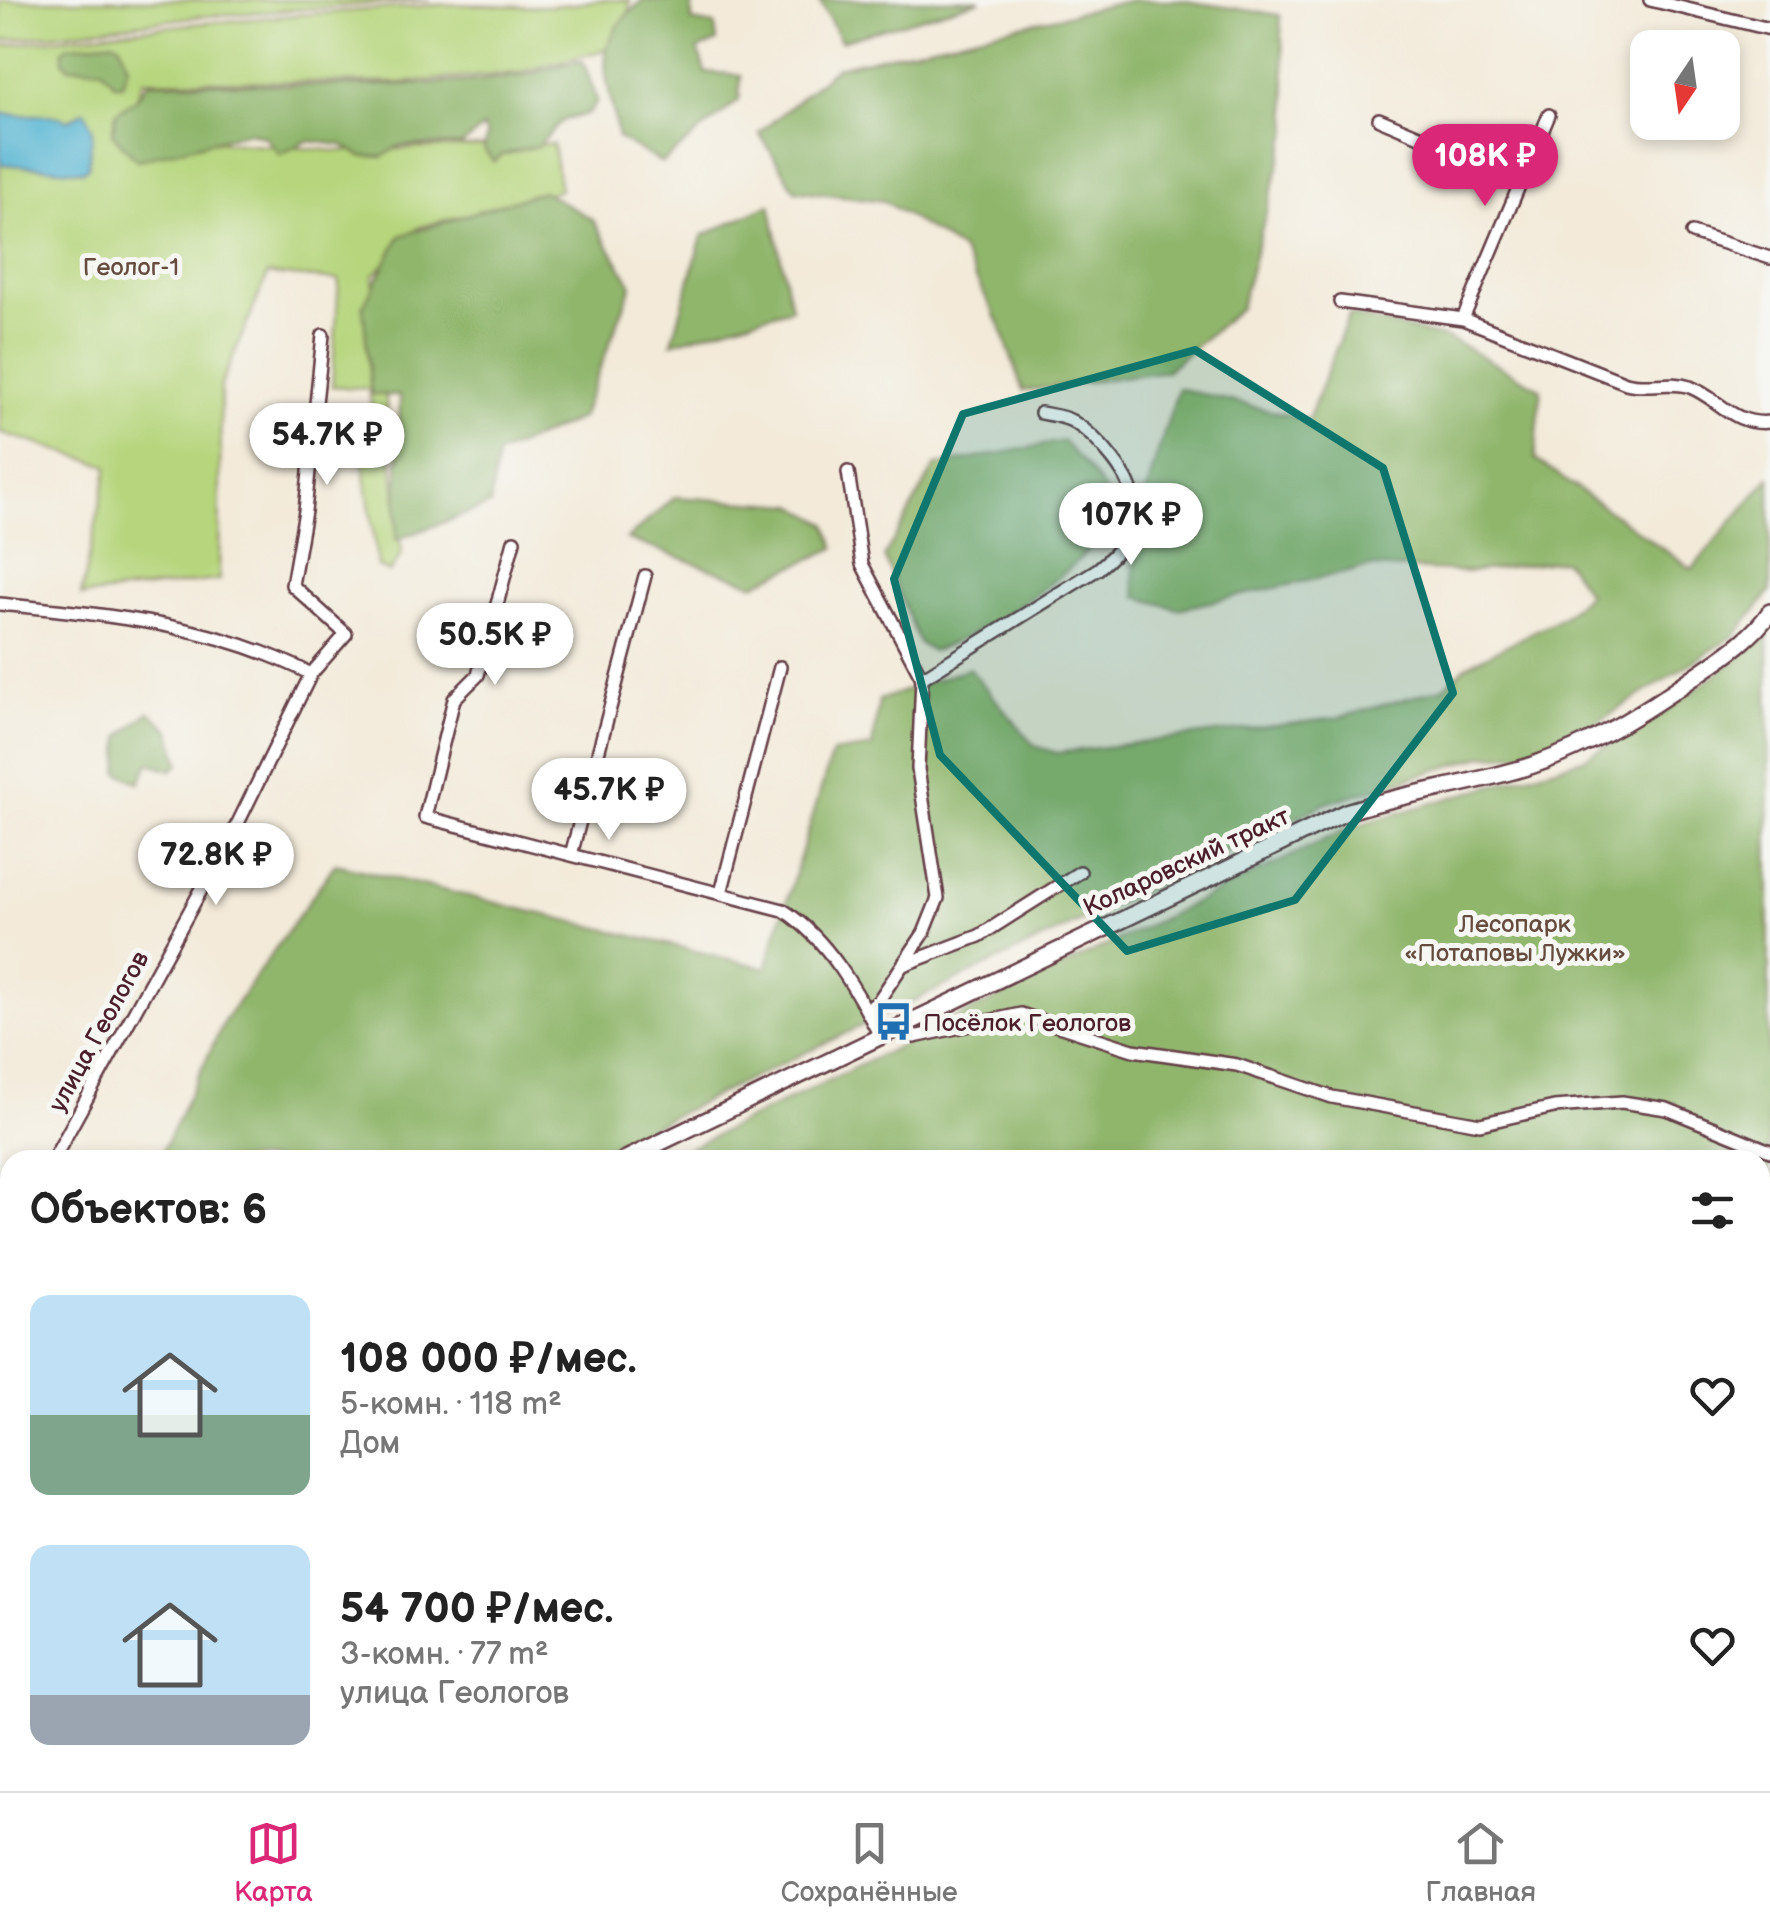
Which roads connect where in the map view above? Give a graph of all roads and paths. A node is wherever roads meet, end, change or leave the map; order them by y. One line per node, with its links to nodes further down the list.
1 (1650, 0): 3 (street)
2 (1711, 0): 3 (street)
3 (1708, 14): 4 (street)
4 (1770, 29)
5 (1548, 115): 7 (street)
6 (1378, 118): 7 (street)
7 (1520, 178): 11 (street)
8 (1692, 233): 9 (street)
9 (1770, 258)
10 (1340, 302): 11 (street)
11 (1462, 319): 14 (street)
12 (323, 334): 21 (street, улица Геологов)
13 (1041, 413): 22 (street)
14 (1770, 422)
15 (848, 472): 22 (street)
16 (514, 541): 23 (street)
17 (646, 576): 23 (street)
18 (0, 604): 21 (street)
19 (1769, 617): 28 (street, Коларовский тракт)
20 (780, 667): 25 (street)
21 (312, 674): 30 (street, улица Геологов)
22 (922, 678): 26 (street)
23 (572, 855): 25 (street)
24 (1080, 872): 26 (street)
25 (720, 893): 27 (street)
26 (902, 965): 27 (street)
27 (866, 1008): 29 (street)
28 (907, 1026): 29 (street, Коларовский тракт); 32 (street)
29 (881, 1038): 31 (street, Коларовский тракт)
30 (58, 1150)
31 (645, 1150)
32 (1768, 1150)

